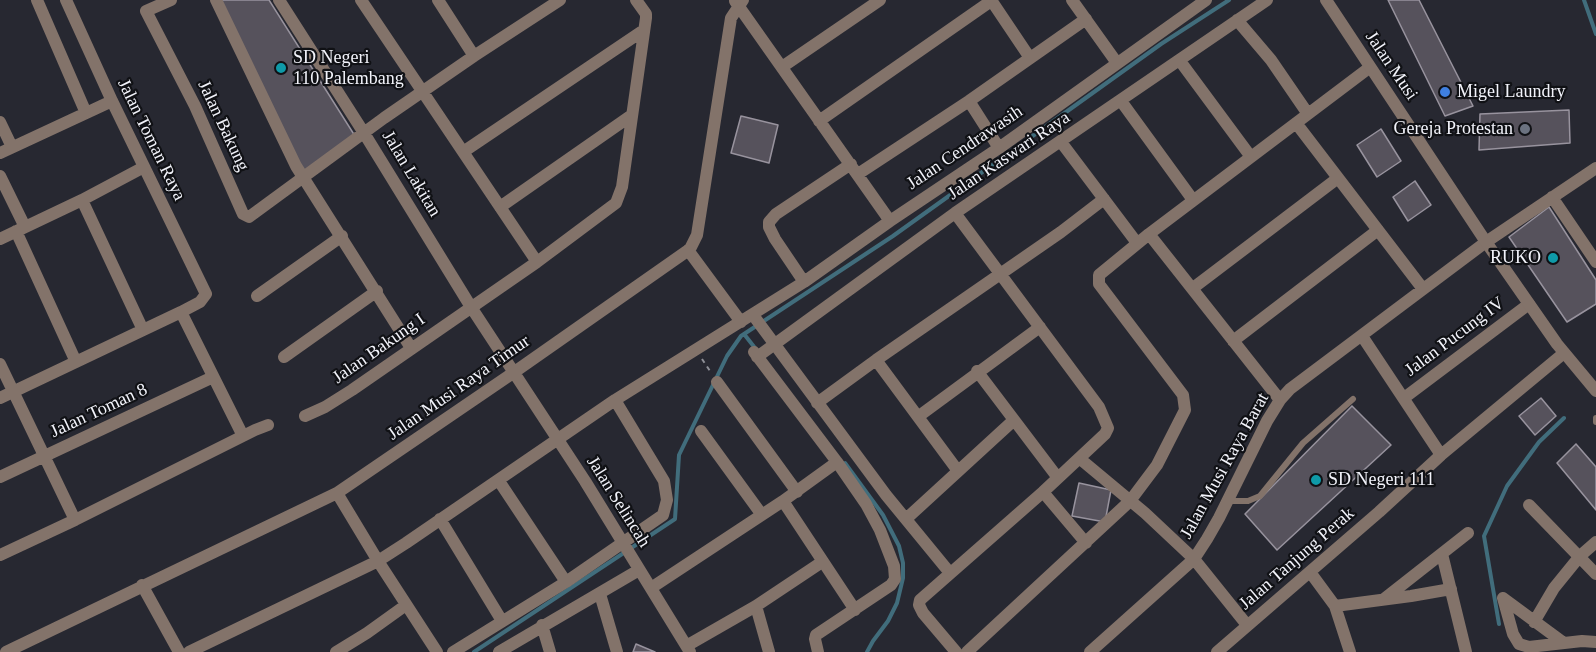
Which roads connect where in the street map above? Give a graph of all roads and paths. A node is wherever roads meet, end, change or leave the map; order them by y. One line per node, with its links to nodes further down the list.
1 (37, 0): 30 (street)
2 (66, 0): 28 (street, Jalan Toman Raya)
3 (171, 0): 47 (street, Jalan Bakung)
4 (216, 0): 47 (street)
5 (279, 0): 36 (street)
6 (361, 0): 26 (street)
7 (438, 0): 20 (street)
8 (560, 0): 20 (street, Jalan Lakitan)
9 (636, 0): 19 (street)
10 (880, 0): 24 (street)
11 (1206, 0): 23 (street, Jalan Cendrawasih)
12 (1267, 0): 18 (street, Jalan Kaswari Raya)
13 (1326, 0): 25 (street, Jalan Musi)
14 (991, 1): 21 (street); 33 (street)
15 (1076, 1): 17 (street)
16 (739, 2): 24 (street); 64 (street)
17 (1086, 19): 21 (street); 23 (street)
18 (1237, 20): 22 (street, Jalan Kaswari Raya); 31 (street)
19 (644, 30): 32 (street, Jalan Bakung I); 40 (street)
20 (474, 56): 26 (street, Jalan Lakitan)
21 (1030, 58): 27 (street)
22 (1180, 61): 29 (street, Jalan Kaswari Raya); 42 (street)
23 (1117, 63): 39 (street, Jalan Cendrawasih)
24 (782, 67): 33 (street)
25 (1369, 68): 31 (street); 61 (street, Jalan Musi)
26 (422, 92): 36 (street, Jalan Lakitan); 40 (street)
27 (969, 100): 39 (street); 45 (street)
28 (112, 101): 30 (street); 43 (street, Jalan Toman Raya)
29 (1121, 101): 37 (street, Jalan Kaswari Raya); 52 (street)
30 (86, 113): 38 (street)
31 (1308, 114): 35 (street)
32 (632, 115): 53 (street); 65 (street, Jalan Bakung I)
33 (819, 121): 45 (street)
34 (0, 122): 38 (street)
35 (1296, 123): 42 (street); 48 (street)
36 (364, 133): 47 (street); 74 (street, Jalan Lakitan)
37 (1061, 142): 50 (street); 54 (street, Jalan Kaswari Raya)
38 (12, 147): 41 (street)
39 (999, 148): 55 (street, Jalan Cendrawasih)
40 (463, 152): 53 (street)
41 (0, 153)
42 (1251, 157): 52 (street)
43 (144, 167): 51 (street); 75 (street, Jalan Toman Raya)
44 (1596, 168): 49 (street, Jalan Musi Raya Barat)
45 (854, 169): 55 (street); 68 (street)
46 (0, 176): 56 (street)
47 (304, 178): 59 (street)
48 (1338, 178): 57 (street); 69 (street)
49 (1552, 196): 61 (street, Jalan Musi Raya Barat); 63 (street)
50 (1104, 199): 62 (street); 67 (street)
51 (82, 200): 56 (street); 79 (street)
52 (1193, 200): 58 (street)
53 (500, 207): 65 (street)
54 (956, 213): 67 (street); 83 (street, Jalan Kaswari Raya)
55 (890, 221): 68 (street, Jalan Cendrawasih)
56 (20, 229): 60 (street); 87 (street)
57 (1378, 230): 70 (street); 81 (street)
58 (1149, 234): 62 (street); 69 (street)
59 (342, 236): 71 (street); 72 (street)
60 (0, 239)
61 (1486, 242): 70 (street, Jalan Musi Raya Barat); 73 (street, Jalan Musi)
62 (1137, 243): 121 (street)
63 (1592, 248): 66 (street)
64 (688, 250): 76 (street); 90 (street, Jalan Musi Raya Timur)
65 (537, 261): 74 (street, Jalan Bakung I)
66 (1596, 262)
67 (1000, 273): 78 (street); 86 (street)
68 (804, 282): 77 (street, Jalan Cendrawasih)
69 (1193, 288): 81 (street)
70 (1423, 289): 80 (street, Jalan Musi Raya Barat)
71 (377, 291): 82 (street); 85 (street)
72 (257, 296)
73 (1529, 304): 84 (street, Jalan Musi); 96 (street, Jalan Pucung IV)
74 (471, 307): 82 (street, Jalan Bakung I); 90 (street, Jalan Lakitan)
75 (181, 312): 79 (street); 91 (street)
76 (741, 322): 77 (street, Jalan Cendrawasih); 98 (street, Jalan Cendrawasih)
77 (758, 322): 83 (street)
78 (1040, 327): 89 (street); 110 (street)
79 (143, 330): 87 (street)
80 (1362, 336): 96 (street); 99 (street, Jalan Musi Raya Barat)
81 (1233, 341): 99 (street)
82 (411, 348): 101 (street, Jalan Bakung I)
83 (762, 352): 100 (street); 111 (street)
84 (1564, 353): 93 (street, Jalan Musi); 108 (street, Jalan Tanjung Perak)
85 (284, 357)
86 (876, 360): 100 (street); 102 (street)
87 (76, 362): 94 (street)
88 (0, 364): 94 (street)
89 (977, 371): 102 (street); 103 (street)
90 (513, 373): 107 (street, Jalan Selincah); 118 (street, Jalan Musi Raya Timur)
91 (213, 377): 106 (street); 109 (street, Jalan Toman 8)
92 (717, 382): 116 (street)
93 (1596, 391)
94 (13, 392): 95 (street); 109 (street)
95 (0, 398)
96 (1404, 398): 108 (street)
97 (1353, 399): 122 (lane)
98 (615, 400): 107 (street, Jalan Cendrawasih); 132 (street)
99 (1281, 400): 122 (street, Jalan Musi Raya Barat)
100 (817, 403): 119 (street)
101 (305, 416)
102 (919, 416): 112 (street)
103 (1014, 420): 112 (street); 114 (street)
104 (268, 425): 106 (street)
105 (701, 431): 125 (street)
106 (243, 436): 128 (street)
107 (557, 439): 115 (street, Jalan Cendrawasih); 132 (street, Jalan Selincah)
108 (1441, 455): 140 (street, Jalan Tanjung Perak)
109 (44, 457): 113 (street, Jalan Toman 8); 128 (street)
110 (1079, 459): 114 (street); 121 (street)
111 (837, 462): 116 (street); 123 (street)
112 (958, 471): 127 (street)
113 (0, 477)
114 (1058, 478): 117 (street)
115 (499, 481): 126 (street, Jalan Cendrawasih); 143 (street)
116 (797, 492): 120 (street)
117 (1043, 492): 131 (street); 141 (street)
118 (337, 493): 137 (street); 144 (street, Jalan Musi Raya Timur)
119 (880, 493): 123 (street); 127 (street)
120 (783, 501): 125 (street); 138 (street)
121 (1130, 501): 131 (street); 136 (street)
122 (1228, 501): 136 (street, Jalan Musi Raya Barat)
123 (867, 503): 152 (street)
124 (1529, 505): 135 (street)
125 (762, 515): 145 (street)
126 (440, 519): 137 (street, Jalan Cendrawasih); 153 (street)
127 (906, 519): 141 (street)
128 (75, 520): 134 (street)
129 (1468, 533): 133 (street)
130 (1596, 542): 135 (street)
131 (1086, 543): 172 (street)
132 (625, 546): 139 (street, Jalan Selincah); 143 (street)
133 (1442, 554): 146 (street); 148 (street)
134 (0, 555)
135 (1580, 556): 142 (street); 154 (street)
136 (1194, 558): 156 (street); 173 (street, Jalan Musi Raya Barat)
137 (378, 561): 149 (street); 162 (street, Jalan Cendrawasih)
138 (822, 562): 150 (street); 152 (street)
139 (637, 567): 145 (street, Jalan Selincah); 147 (street)
140 (1310, 572): 151 (street); 156 (street, Jalan Tanjung Perak)
141 (950, 573): 171 (street)
142 (1596, 574)
143 (566, 582): 153 (street)
144 (142, 585): 160 (street, Jalan Musi Raya Timur); 161 (street)
145 (651, 588): 159 (street, Jalan Selincah)
146 (1451, 589): 148 (street); 176 (street)
147 (600, 594): 155 (street); 168 (street)
148 (1382, 601): 151 (street)
149 (406, 605): 163 (street); 164 (street)
150 (756, 606): 159 (street); 169 (street)
151 (1335, 606): 175 (street)
152 (855, 610): 170 (street)
153 (502, 621): 165 (street)
154 (1534, 621): 158 (street); 158 (street)
155 (542, 625): 166 (street); 167 (street)
156 (1247, 625): 174 (street, Jalan Tanjung Perak)
157 (1596, 642): 158 (street)
158 (1564, 643)
159 (689, 649)
160 (6, 652)
161 (179, 652)
162 (189, 652)
163 (336, 652)
164 (437, 652)
165 (453, 652)
166 (500, 652)
167 (550, 652)
168 (617, 652)
169 (769, 652)
170 (818, 652)
171 (956, 652)
172 (967, 652)
173 (1090, 652)
174 (1217, 652)
175 (1350, 652)
176 (1466, 652)

